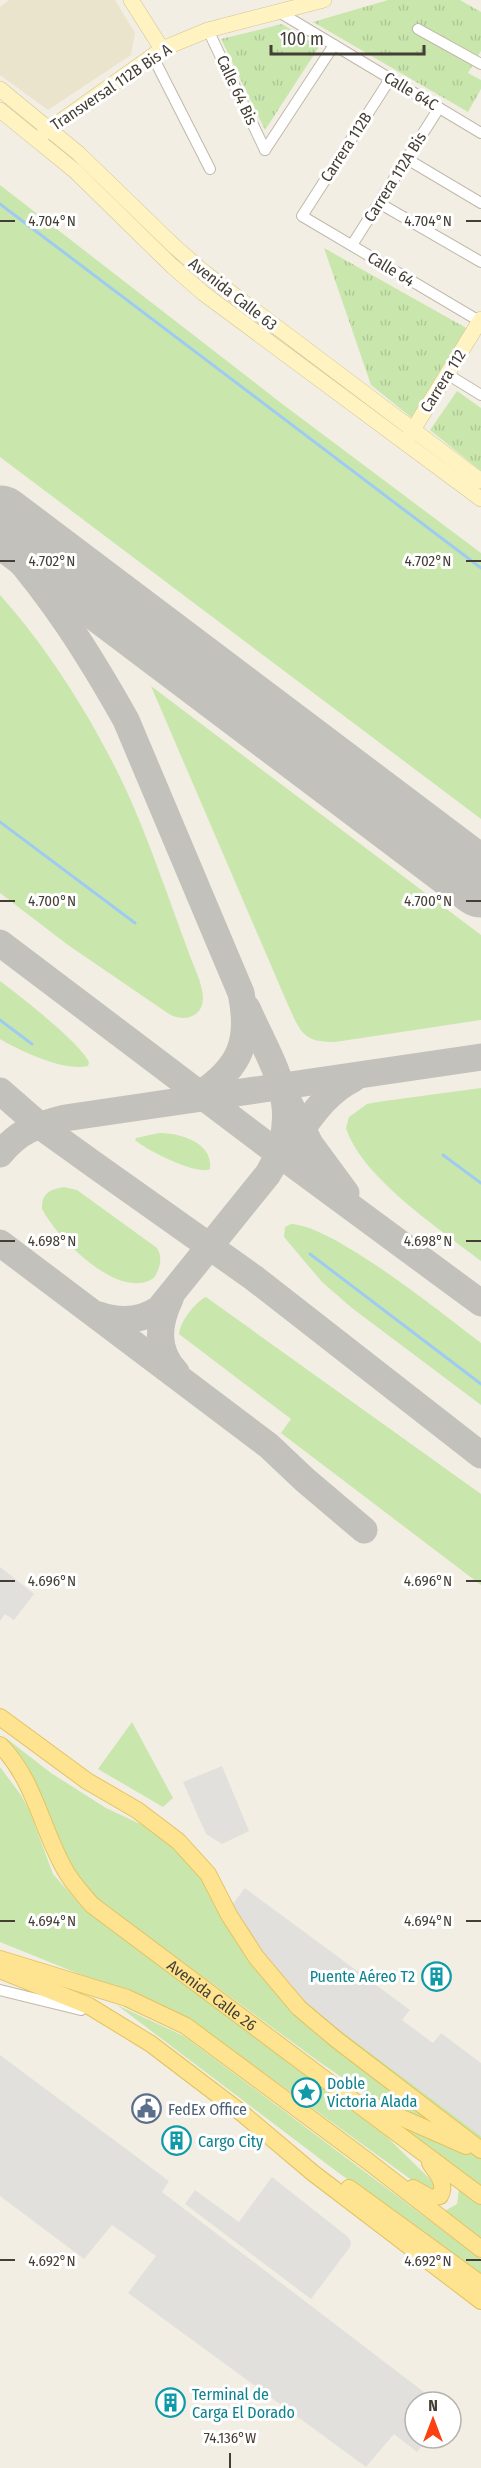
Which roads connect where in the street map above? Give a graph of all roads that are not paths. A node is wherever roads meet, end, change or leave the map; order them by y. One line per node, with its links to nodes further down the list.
1 (131, 0): 7 (main road)
2 (324, 0): 3 (main road, Transversal 112B Bis A)
3 (279, 12): 5 (main road, Transversal 112B Bis A); 6 (street, Calle 64C)
4 (418, 29): 8 (street)
5 (208, 30): 6 (street, Calle 64 Bis); 7 (main road, Transversal 112B Bis A)
6 (334, 45): 9 (street, Calle 64C)
7 (157, 52): 13 (main road, Transversal 112B Bis A); 17 (street)
8 (481, 64)
9 (390, 78): 11 (street, Calle 64C); 20 (street, Carrera 112B)
10 (0, 89): 13 (main road, Avenida Calle 63)
11 (439, 108): 14 (street, Calle 64C); 16 (street, Carrera 112A Bis)
12 (0, 110): 15 (main road, Avenida Calle 63)
13 (50, 129): 15 (main road, Transversal 112B Bis A); 26 (main road, Avenida Calle 63)
14 (481, 133)
15 (37, 138): 27 (main road, Avenida Calle 63)
16 (407, 159): 18 (street, Carrera 112A Bis); 19 (street)
17 (210, 169)
18 (379, 203): 21 (street, Carrera 112A Bis); 22 (street)
19 (481, 203)
20 (302, 216): 21 (street, Calle 64)
21 (352, 245): 23 (street, Calle 64)
22 (481, 262)
23 (480, 321): 24 (main road, Carrera 112)
24 (447, 374): 25 (street); 26 (main road, Carrera 112)
25 (481, 395)
26 (413, 429): 27 (main road, Carrera 112); 28 (main road, Avenida Calle 63)
27 (405, 443): 29 (main road, Avenida Calle 63)
28 (481, 480)
29 (481, 499)
30 (0, 1718): 41 (main road)
31 (0, 1745): 33 (main road, Avenida Calle 26)
32 (0, 1761): 33 (main road)
33 (35, 1799): 38 (main road, Avenida Calle 26)
34 (0, 1959): 42 (main road)
35 (0, 1970): 37 (main road)
36 (0, 1990): 37 (street)
37 (108, 2017): 39 (main road)
38 (327, 2079): 40 (main road, Avenida Calle 26); 41 (main road)
39 (243, 2114): 45 (main road); 46 (main road)
40 (418, 2148): 42 (main road); 43 (main road, Avenida Calle 26)
41 (481, 2151)
42 (369, 2162): 44 (main road)
43 (481, 2196)
44 (481, 2249)
45 (481, 2284)
46 (481, 2301)

